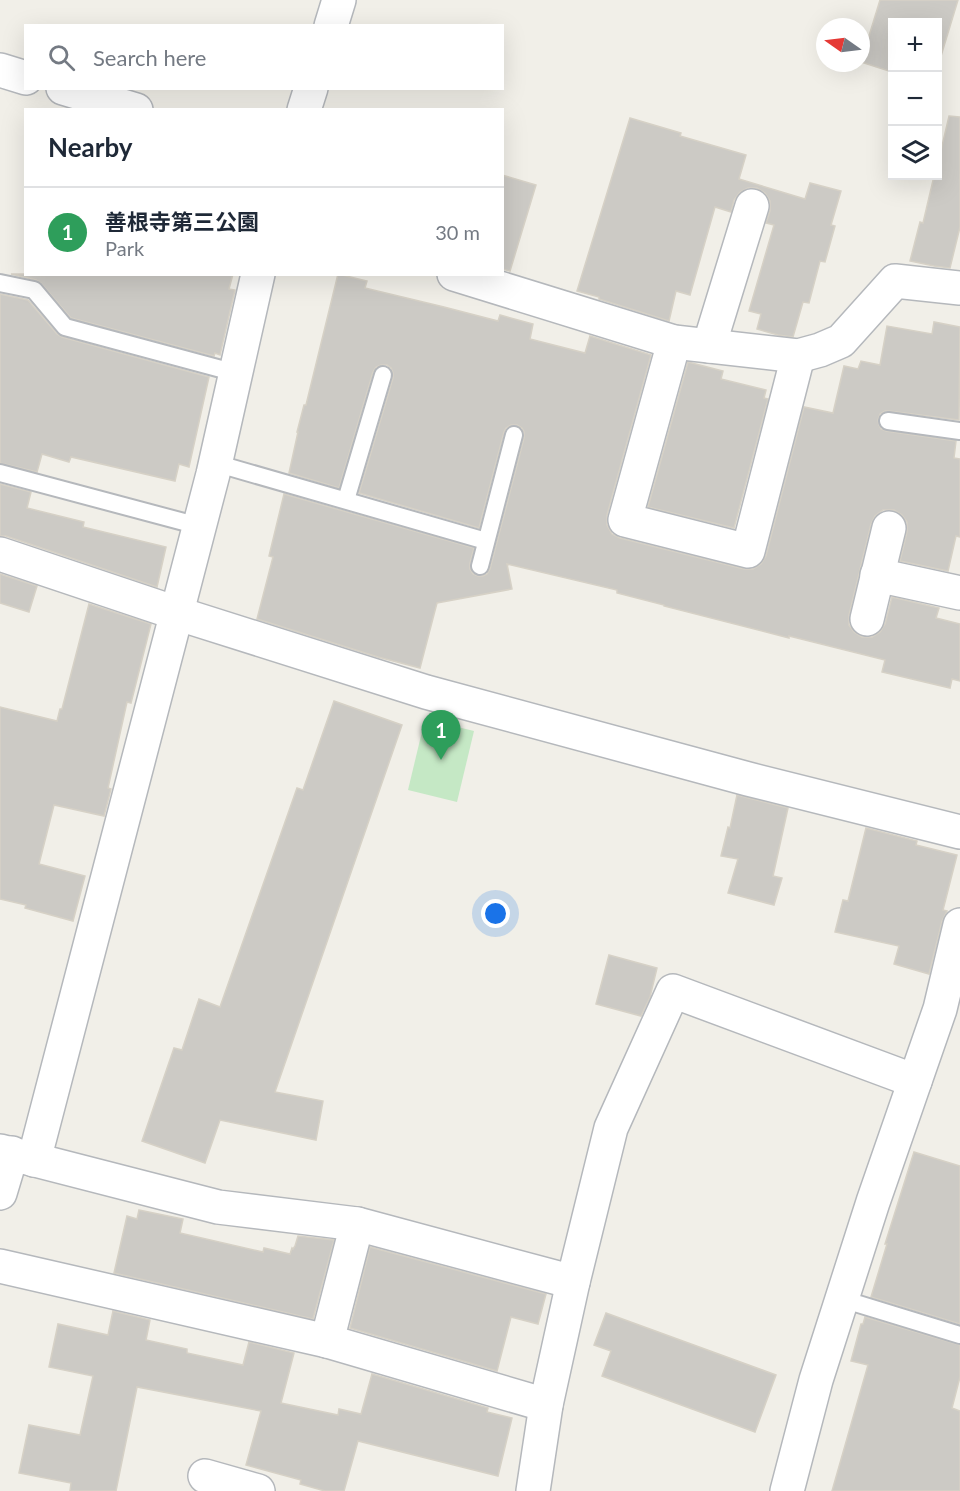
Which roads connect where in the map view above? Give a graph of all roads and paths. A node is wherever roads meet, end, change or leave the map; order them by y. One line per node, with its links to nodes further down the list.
1 (339, 0): 2 (street)
2 (332, 24)
3 (0, 70): 4 (street)
4 (24, 77)
5 (70, 90): 7 (street)
6 (310, 90): 8 (street)
7 (129, 108)
8 (305, 108)
9 (752, 206): 15 (street)
10 (258, 276): 17 (street)
11 (460, 276): 14 (street)
12 (0, 283): 17 (lane)
13 (960, 288): 16 (street)
14 (674, 342): 15 (street); 16 (street)
15 (709, 346): 16 (street)
16 (798, 356)
17 (236, 372): 22 (street)
18 (383, 375): 24 (lane)
19 (888, 421): 20 (lane)
20 (960, 431)
21 (514, 435): 27 (lane)
22 (215, 463): 24 (lane); 25 (street)
23 (0, 473): 25 (lane)
24 (346, 500): 27 (lane)
25 (199, 526): 32 (street)
26 (889, 528): 30 (street)
27 (486, 541): 29 (lane)
28 (0, 554): 32 (street)
29 (480, 566)
30 (877, 575): 31 (street); 33 (street)
31 (960, 593)
32 (176, 613): 34 (street); 37 (street)
33 (867, 619)
34 (960, 832)
35 (960, 925): 36 (street)
36 (915, 1081): 41 (street); 42 (street)
37 (15, 1155): 38 (street); 39 (street)
38 (0, 1193)
39 (357, 1224): 41 (street); 44 (street)
40 (0, 1266): 44 (street)
41 (573, 1282): 45 (street)
42 (842, 1299): 43 (lane); 49 (street)
43 (960, 1335)
44 (327, 1341): 45 (street)
45 (546, 1405): 48 (street)
46 (205, 1476): 47 (street)
47 (258, 1491)
48 (533, 1491)
49 (787, 1491)

